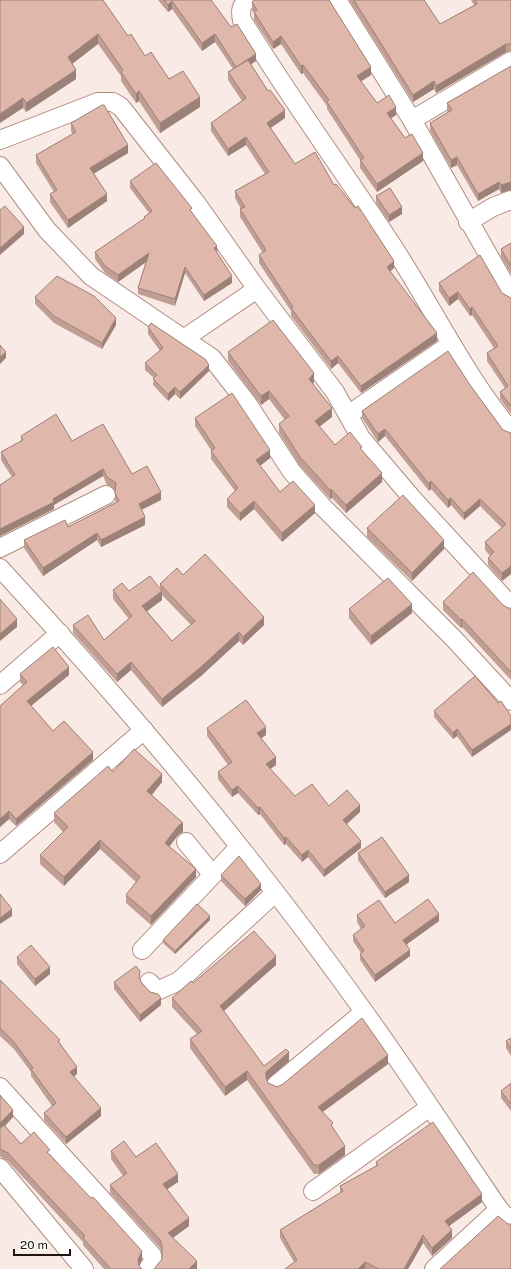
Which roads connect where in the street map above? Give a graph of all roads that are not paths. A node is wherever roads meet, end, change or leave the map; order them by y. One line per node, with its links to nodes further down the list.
1 (247, 0): 12 (street)
2 (338, 0): 4 (street)
3 (511, 61): 4 (street)
4 (412, 120): 8 (street)
5 (0, 140): 9 (street)
6 (0, 166): 11 (street)
7 (511, 200): 8 (street)
8 (468, 222): 10 (street)
9 (257, 289): 11 (street); 13 (street)
10 (511, 295)
11 (185, 338): 21 (street)
12 (451, 344): 13 (street); 14 (street)
13 (348, 415): 18 (street)
14 (511, 431)
15 (106, 496): 16 (street)
16 (0, 548)
17 (0, 568): 19 (street)
18 (511, 606)
19 (60, 633): 20 (street); 22 (street)
20 (0, 685)
21 (511, 701)
22 (144, 730): 24 (street); 25 (street)
23 (186, 842): 26 (street)
24 (239, 847): 26 (street); 27 (street)
25 (0, 854)
26 (212, 874): 28 (street)
27 (275, 893): 29 (street); 30 (street)
28 (142, 950)
29 (149, 982)
30 (364, 1012): 31 (street); 33 (street)
31 (276, 1085)
32 (0, 1087): 39 (street)
33 (430, 1107): 35 (street); 36 (street)
34 (0, 1168): 38 (street)
35 (313, 1191)
36 (499, 1209): 37 (street); 40 (street)
37 (511, 1222)
38 (84, 1269)
39 (148, 1269)
40 (434, 1269)

